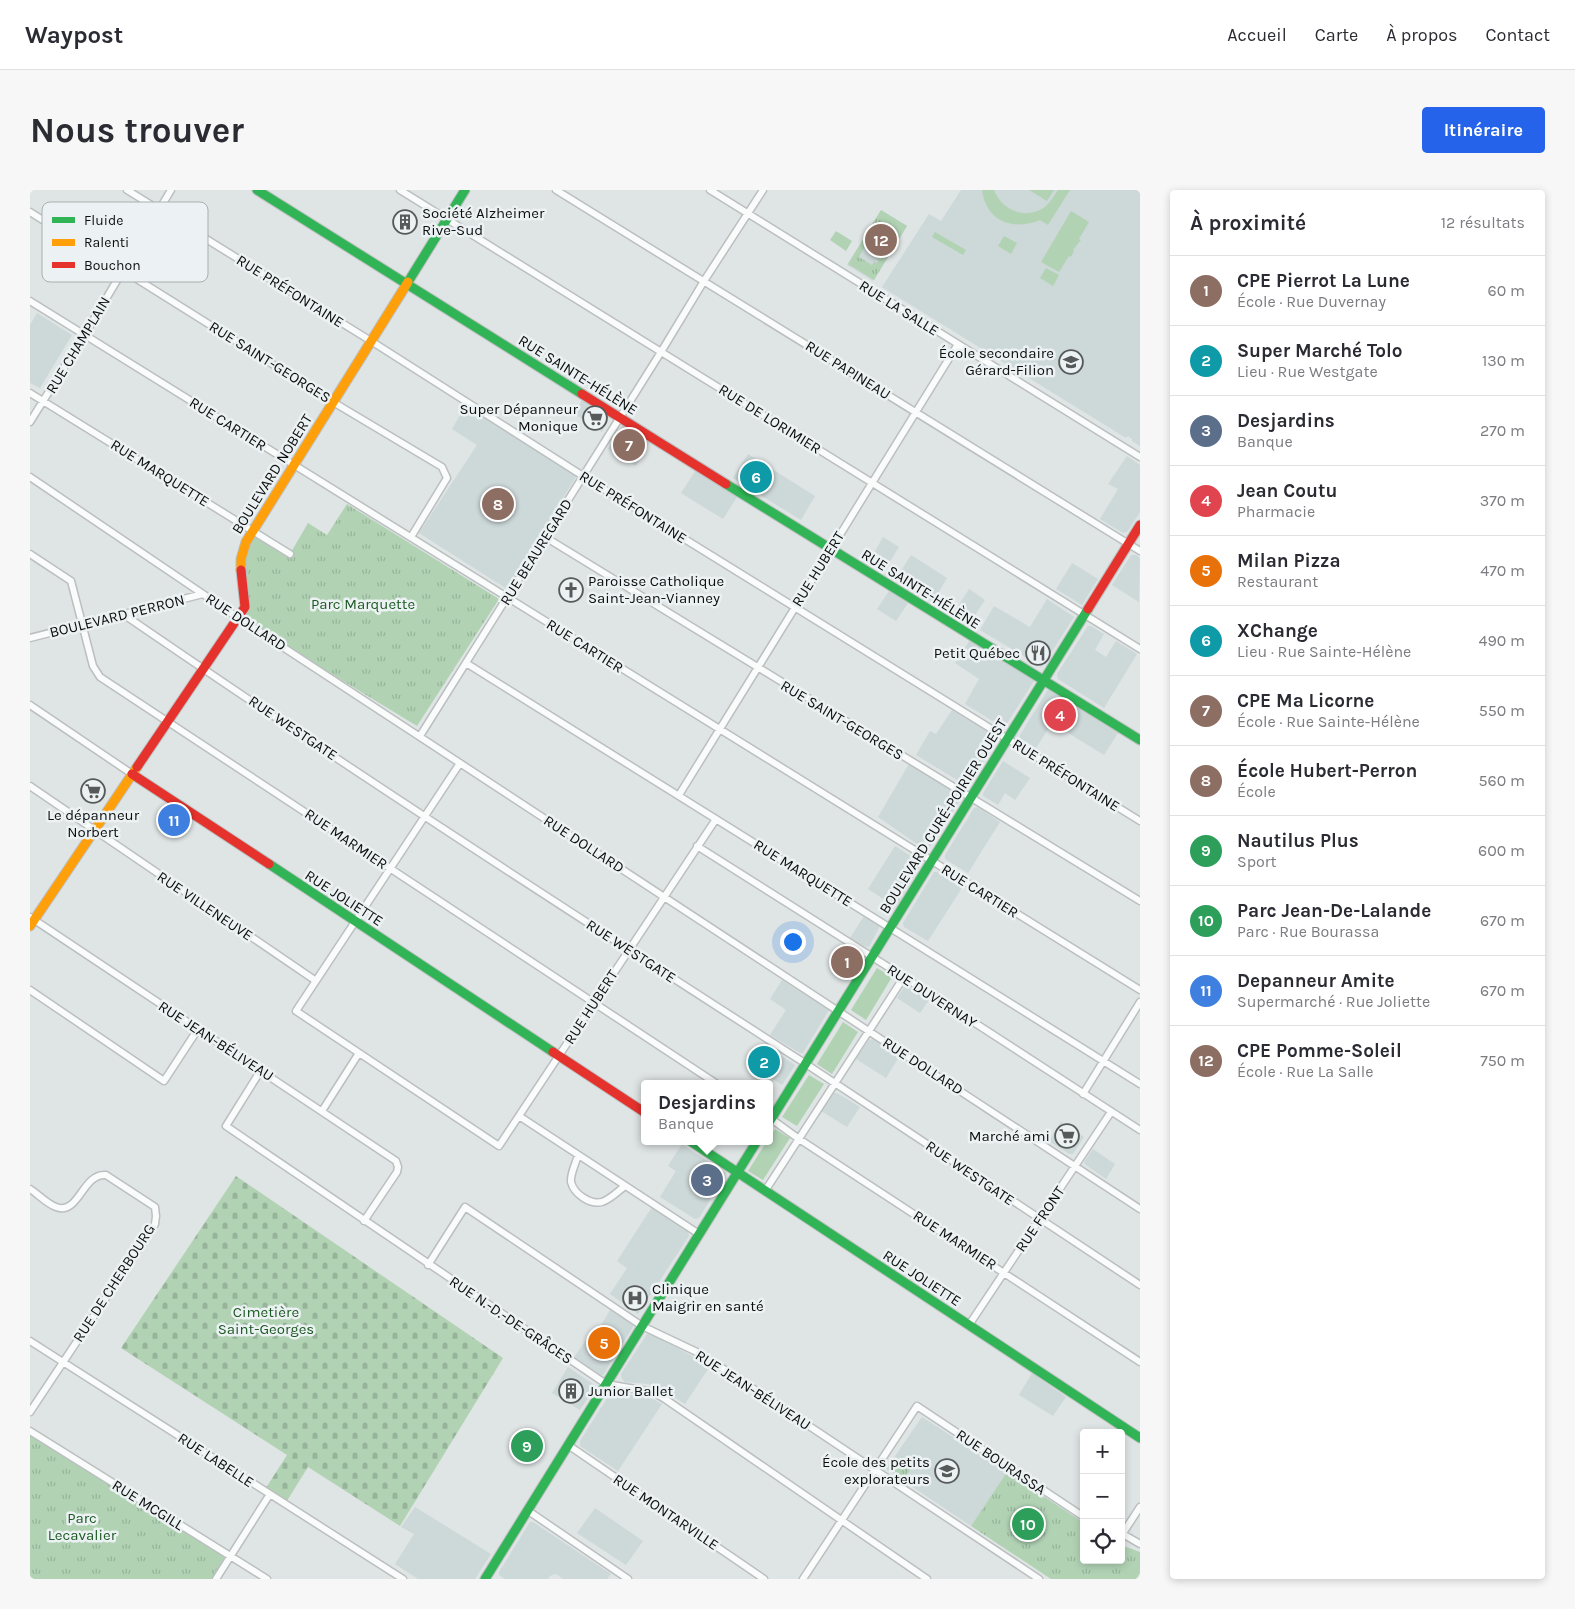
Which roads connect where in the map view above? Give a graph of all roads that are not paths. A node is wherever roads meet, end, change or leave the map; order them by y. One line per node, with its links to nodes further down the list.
1 (127, 190): 9 (street, RUE PRÉFONTAINE)
2 (171, 190): 10 (street, RUE CHAMPLAIN)
3 (257, 190): 19 (street, RUE SAINTE-HÉLÈNE)
4 (400, 190): 14 (street, RUE DE LORIMIER)
5 (465, 190): 14 (street, BOULEVARD NOBERT)
6 (556, 190): 16 (street, RUE PAPINEAU)
7 (710, 190): 12 (street, RUE LA SALLE)
8 (763, 190): 12 (street, RUE BEAUREGARD)
9 (146, 202)
10 (164, 202)
11 (30, 212): 13 (street, RUE SAINT-GEORGES)
12 (748, 214): 16 (street, RUE BEAUREGARD); 23 (street, RUE LA SALLE)
13 (42, 219)
14 (446, 219): 19 (street, BOULEVARD NOBERT); 24 (street, RUE DE LORIMIER)
15 (208, 240): 22 (street, RUE PRÉFONTAINE)
16 (704, 281): 24 (street, RUE BEAUREGARD); 28 (street, RUE PAPINEAU)
17 (116, 282): 21 (street, RUE CHAMPLAIN)
18 (142, 282): 27 (street, RUE SAINT-GEORGES)
19 (406, 283): 22 (street, BOULEVARD NOBERT); 29 (street, RUE SAINTE-HÉLÈNE)
20 (30, 300): 21 (street, RUE CARTIER)
21 (85, 334): 26 (street, RUE CHAMPLAIN); 32 (street, RUE CARTIER)
22 (371, 341): 27 (street, BOULEVARD NOBERT); 33 (street, RUE PRÉFONTAINE)
23 (958, 344): 28 (street, RUE HUBERT); 31 (street, RUE LA SALLE)
24 (661, 352): 29 (street, RUE BEAUREGARD); 35 (street, RUE DE LORIMIER)
25 (30, 393): 26 (street, RUE MARQUETTE)
26 (43, 401): 30 (street, RUE CHAMPLAIN); 37 (street, RUE MARQUETTE)
27 (333, 402): 32 (street, BOULEVARD NOBERT); 38 (street, RUE SAINT-GEORGES)
28 (916, 413): 35 (street, RUE HUBERT); 40 (street, RUE PAPINEAU)
29 (620, 418): 33 (street, RUE BEAUREGARD); 41 (street, RUE SAINTE-HÉLÈNE)
30 (30, 422)
31 (1140, 457)
32 (294, 464): 37 (street, BOULEVARD NOBERT); 38 (street, RUE CARTIER)
33 (583, 476): 39 (street, RUE BEAUREGARD); 47 (street, RUE PRÉFONTAINE)
34 (30, 477): 45 (street, RUE DOLLARD)
35 (873, 483): 41 (street, RUE HUBERT); 49 (street, RUE DE LORIMIER)
36 (1140, 525): 40 (street, BOULEVARD CURÉ-POIRIER OUEST)
37 (253, 530): 44 (street, RUE MARQUETTE); 50 (street, BOULEVARD NOBERT)
38 (411, 537): 46 (street, RUE CARTIER)
39 (545, 537): 46 (street, RUE BEAUREGARD); 55 (street, RUE SAINT-GEORGES)
40 (1128, 544): 42 (street, RUE PAPINEAU); 49 (street, BOULEVARD CURÉ-POIRIER OUEST)
41 (830, 549): 47 (street, RUE HUBERT); 57 (street, RUE SAINTE-HÉLÈNE)
42 (1140, 551)
43 (30, 554): 51 (street, RUE MARMIER)
44 (290, 554)
45 (203, 594): 48 (street, BOULEVARD PERRON); 50 (street, RUE DOLLARD)
46 (507, 597): 54 (street, RUE BEAUREGARD); 60 (street, RUE CARTIER)
47 (794, 607): 55 (street, RUE HUBERT); 62 (street, RUE PRÉFONTAINE)
48 (124, 614): 51 (street, BOULEVARD PERRON); 56 (street, RUE WESTGATE)
49 (1085, 614): 53 (street, RUE DE LORIMIER); 57 (street, BOULEVARD CURÉ-POIRIER OUEST)
50 (238, 617): 56 (street, BOULEVARD NOBERT); 61 (street, RUE DOLLARD)
51 (83, 624): 52 (street, BOULEVARD PERRON); 59 (street, RUE MARMIER)
52 (30, 638)
53 (1140, 649)
54 (466, 663): 61 (street, RUE BEAUREGARD); 67 (street, RUE MARQUETTE)
55 (757, 668): 60 (street, RUE HUBERT); 68 (street, RUE SAINT-GEORGES)
56 (203, 669): 59 (street, BOULEVARD NOBERT); 69 (street, RUE WESTGATE)
57 (1044, 680): 62 (street, BOULEVARD CURÉ-POIRIER OUEST); 63 (street, RUE SAINTE-HÉLÈNE)
58 (30, 706): 65 (street, RUE JOLIETTE)
59 (168, 721): 65 (street, BOULEVARD NOBERT); 75 (street, RUE MARMIER)
60 (719, 729): 67 (street, RUE HUBERT); 74 (street, RUE CARTIER)
61 (420, 736): 64 (street, RUE DOLLARD)
62 (1008, 738): 68 (street, BOULEVARD CURÉ-POIRIER OUEST); 71 (street, RUE PRÉFONTAINE)
63 (1140, 740)
64 (460, 762): 69 (street); 76 (street, RUE DOLLARD)
65 (132, 774): 72 (street, BOULEVARD NOBERT); 79 (street, RUE JOLIETTE)
66 (30, 786): 72 (street, RUE VILLENEUVE)
67 (679, 795): 70 (street, RUE MARQUETTE)
68 (971, 798): 74 (street, BOULEVARD CURÉ-POIRIER OUEST); 77 (street, RUE SAINT-GEORGES)
69 (425, 816): 75 (street); 81 (street, RUE WESTGATE)
70 (716, 818): 73 (street, RUE HUBERT); 80 (street, RUE MARQUETTE)
71 (1140, 821)
72 (95, 830): 78 (street, BOULEVARD NOBERT); 84 (street, RUE VILLENEUVE)
73 (697, 846): 76 (street, RUE HUBERT); 82 (street, RUE DUVERNAY)
74 (932, 861): 80 (street, BOULEVARD CURÉ-POIRIER OUEST); 86 (street, RUE CARTIER)
75 (390, 868): 79 (street); 88 (street, RUE MARMIER)
76 (664, 897): 81 (street, RUE HUBERT); 89 (street, RUE DOLLARD)
77 (1140, 901)
78 (31, 921): 90 (street, RUE JEAN-BÉLIVEAU)
79 (355, 921): 84 (street); 93 (street, RUE JOLIETTE)
80 (890, 928): 82 (street, BOULEVARD CURÉ-POIRIER OUEST); 94 (street, RUE MARQUETTE)
81 (628, 950): 88 (street, RUE HUBERT); 95 (street, RUE WESTGATE)
82 (872, 957): 83 (street, RUE DUVERNAY); 89 (street, BOULEVARD CURÉ-POIRIER OUEST)
83 (904, 977): 91 (street); 100 (street, RUE DUVERNAY)
84 (316, 981): 92 (street)
85 (30, 990): 90 (street)
86 (1140, 990)
87 (1140, 1002): 94 (street)
88 (594, 1003): 93 (street, RUE HUBERT); 97 (street, RUE MARMIER)
89 (838, 1011): 91 (street, RUE DOLLARD); 95 (street, BOULEVARD CURÉ-POIRIER OUEST)
90 (198, 1029): 96 (street, RUE JEAN-BÉLIVEAU)
91 (869, 1031): 98 (street); 112 (street, RUE DOLLARD)
92 (359, 1053): 102 (street); 105 (street, RUE HUBERT)
93 (559, 1056): 101 (street, RUE JOLIETTE); 105 (street, RUE HUBERT)
94 (1104, 1061): 99 (street, RUE MARQUETTE); 100 (street)
95 (805, 1064): 98 (street, RUE WESTGATE); 104 (street, BOULEVARD CURÉ-POIRIER OUEST)
96 (261, 1070): 102 (street, RUE JEAN-BÉLIVEAU); 119 (street, RUE N.-D.-DE-GRÂCES)
97 (711, 1080)
98 (835, 1084): 108 (street); 118 (street, RUE WESTGATE)
99 (1140, 1084)
100 (1083, 1094): 103 (street, RUE DUVERNAY)
101 (641, 1110)
102 (322, 1111): 119 (street, RUE JEAN-BÉLIVEAU)
103 (1111, 1112): 107 (street, RUE DUVERNAY); 112 (street, RUE FRONT)
104 (773, 1114)
105 (519, 1116): 111 (street)
106 (773, 1121): 108 (street, RUE MARMIER)
107 (1140, 1130)
108 (799, 1139): 116 (street); 122 (street, RUE MARMIER)
109 (696, 1145): 113 (street, RUE JOLIETTE)
110 (755, 1145): 113 (street)
111 (578, 1155): 114 (street); 114 (street)
112 (1075, 1166): 117 (street, RUE DOLLARD); 118 (street, RUE FRONT)
113 (738, 1173): 116 (street, RUE JOLIETTE); 120 (street)
114 (625, 1186): 120 (street)
115 (30, 1189): 127 (street, RUE DE CHERBOURG)
116 (765, 1191): 124 (street, RUE JOLIETTE)
117 (1140, 1209)
118 (1039, 1219): 122 (street, RUE FRONT); 123 (street, RUE WESTGATE)
119 (364, 1221): 121 (street, RUE N.-D.-DE-GRÂCES)
120 (699, 1234): 125 (street)
121 (428, 1265): 125 (street, RUE JEAN-BÉLIVEAU); 129 (street, RUE N.-D.-DE-GRÂCES)
122 (1004, 1272): 124 (street, RUE FRONT); 128 (street, RUE MARMIER)
123 (1140, 1285)
124 (969, 1325): 132 (street, RUE JOLIETTE)
125 (642, 1326): 129 (street); 134 (street, RUE JEAN-BÉLIVEAU)
126 (30, 1341): 127 (street, RUE LABELLE)
127 (63, 1362): 130 (street, RUE DE CHERBOURG); 135 (street, RUE LABELLE)
128 (1140, 1362)
129 (606, 1384): 133 (street); 139 (street, RUE N.-D.-DE-GRÂCES)
130 (30, 1412)
131 (30, 1431): 143 (street, RUE MCGILL)
132 (1140, 1438)
133 (568, 1445): 137 (street); 149 (street, RUE MONTARVILLE)
134 (875, 1471): 138 (street, RUE BOURASSA); 139 (street); 152 (street, RUE JEAN-BÉLIVEAU)
135 (270, 1494): 143 (street); 147 (street, RUE LABELLE)
136 (1140, 1507): 140 (street)
137 (527, 1510): 144 (street); 148 (street)
138 (1080, 1514)
139 (842, 1521): 150 (street); 151 (street, RUE N.-D.-DE-GRÂCES)
140 (1125, 1529)
141 (1125, 1535): 142 (street)
142 (1140, 1544)
143 (230, 1556): 145 (street); 146 (street, RUE MCGILL)
144 (487, 1578)
145 (216, 1579)
146 (267, 1579)
147 (403, 1579)
148 (628, 1579)
149 (764, 1579)
150 (803, 1579)
151 (928, 1579)
152 (1039, 1579)

